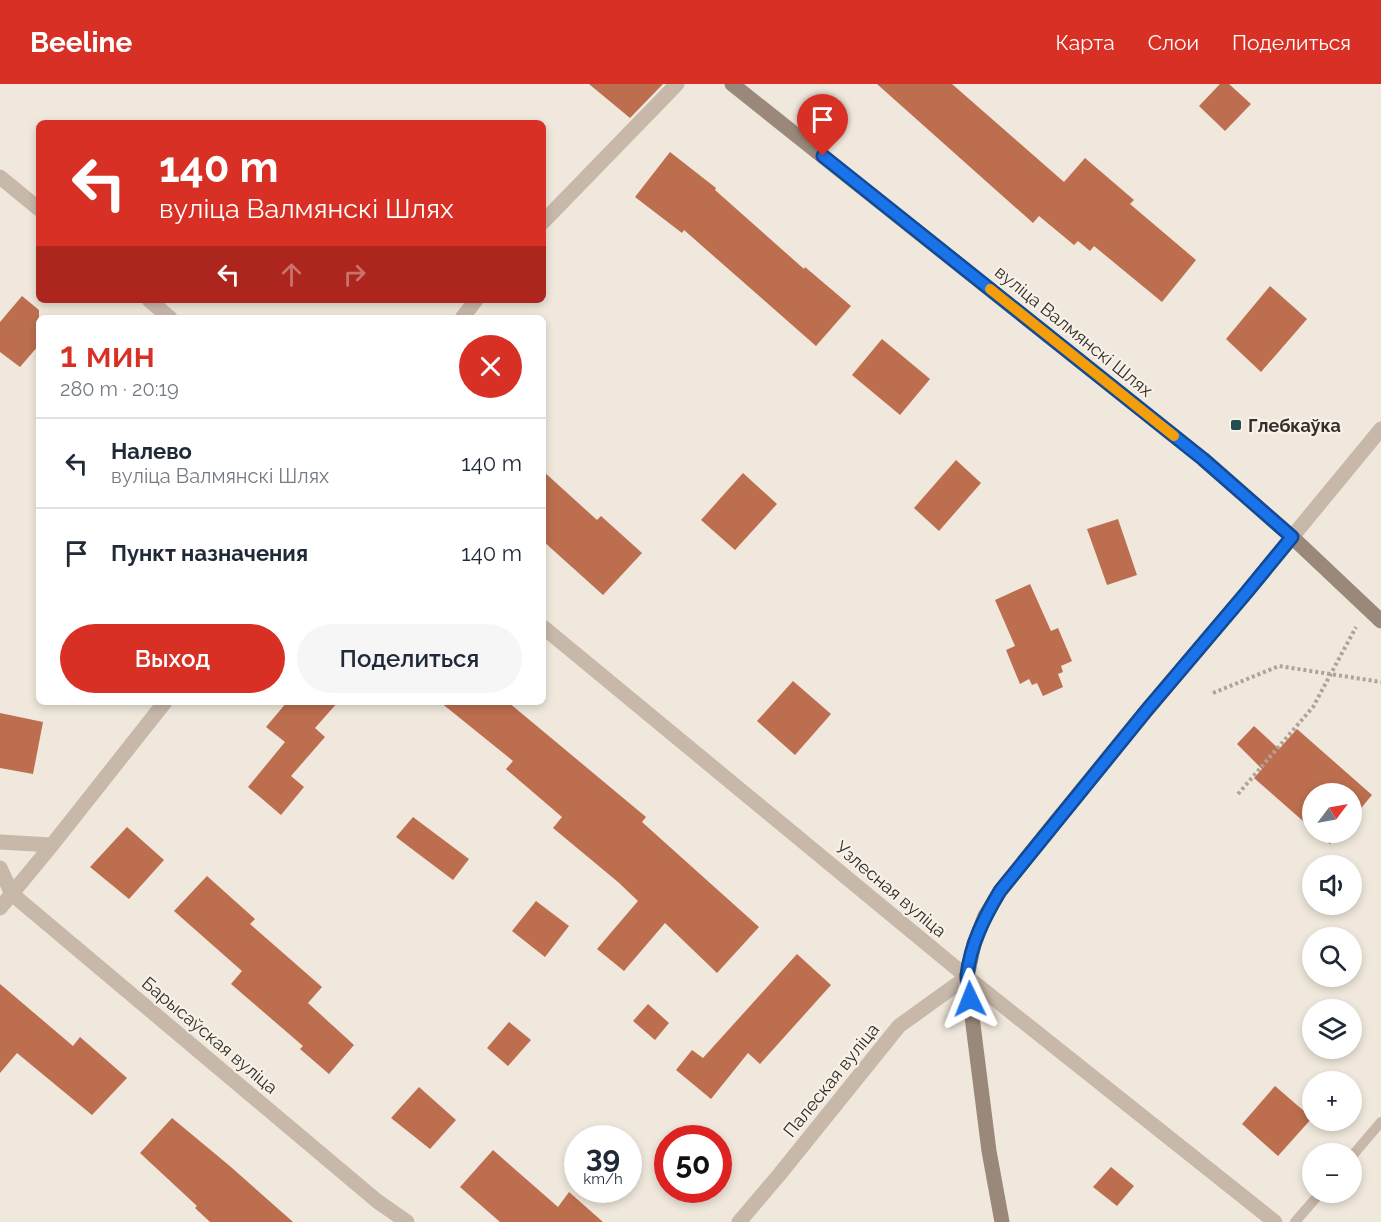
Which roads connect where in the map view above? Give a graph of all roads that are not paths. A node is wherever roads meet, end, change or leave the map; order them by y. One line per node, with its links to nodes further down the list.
1 (677, 84): 5 (street)
2 (732, 84): 11 (main road, вуліца Валмянскі Шлях)
3 (0, 177): 4 (street)
4 (36, 207)
5 (546, 219)
6 (152, 303): 8 (street)
7 (474, 303): 9 (street)
8 (166, 315)
9 (464, 315)
10 (1381, 429): 11 (street)
11 (1292, 537): 12 (main road, вуліца Валмянскі Шлях); 20 (main road)
12 (1381, 621)
13 (546, 629): 20 (street, Узлесная вуліца)
14 (163, 705): 16 (street)
15 (0, 842): 16 (street)
16 (52, 845): 18 (street)
17 (0, 868): 18 (street, Барысаўская вуліца)
18 (12, 894): 19 (street); 24 (street, Барысаўская вуліца)
19 (0, 908)
20 (967, 977): 25 (street, Палеская вуліца); 26 (main road); 27 (street, Узлесная вуліца)
21 (1381, 1122): 22 (lane)
22 (1362, 1144)
23 (1312, 1203): 28 (lane)
24 (407, 1222)
25 (739, 1222)
26 (1002, 1222)
27 (1275, 1222)
28 (1296, 1222)

